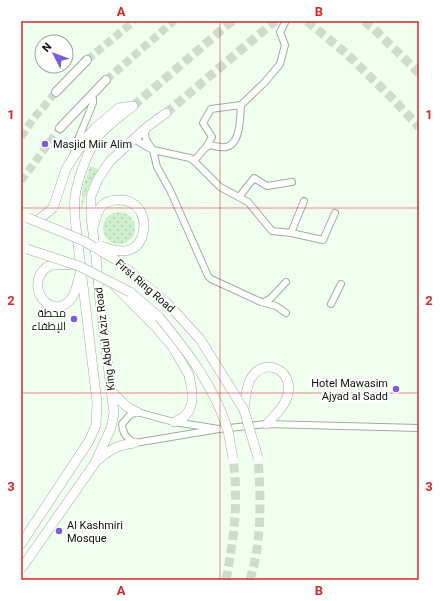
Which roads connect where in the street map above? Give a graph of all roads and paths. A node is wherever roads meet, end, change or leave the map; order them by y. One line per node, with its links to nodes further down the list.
1 (286, 21): 6 (street)
2 (87, 60): 4 (main road)
3 (106, 80): 5 (main road)
4 (56, 92)
5 (90, 96): 9 (main road); 13 (street)
6 (241, 105): 11 (street); 11 (street)
7 (166, 113): 8 (highway, King Abdul Aziz Road)
8 (147, 127): 10 (highway, King Abdul Aziz Road); 12 (street)
9 (60, 128)
10 (134, 138): 12 (street); 19 (highway, King Abdul Aziz Road)
11 (205, 148): 14 (street)
12 (153, 150): 14 (street); 27 (street)
13 (74, 155): 21 (highway, First Ring Road, bridge); 23 (highway, King Abdul Aziz Road)
14 (194, 161): 16 (street)
15 (292, 182): 16 (street)
16 (239, 197): 20 (street)
17 (304, 201): 20 (street)
18 (335, 213): 20 (street)
19 (92, 230): 21 (highway, bridge); 30 (highway, King Abdul Aziz Road)
20 (291, 233)
21 (84, 241): 33 (highway, First Ring Road, bridge)
22 (27, 249): 23 (highway, First Ring Road, bridge)
23 (80, 266): 23 (highway, bridge); 26 (highway, First Ring Road, bridge); 31 (highway, King Abdul Aziz Road)
24 (286, 282): 27 (street)
25 (342, 284): 28 (street)
26 (126, 292): 35 (highway); 40 (highway, First Ring Road, bridge)
27 (264, 302): 29 (street)
28 (331, 304)
29 (286, 313)
30 (109, 377): 31 (highway); 32 (highway, King Abdul Aziz Road)
31 (94, 378): 43 (highway, King Abdul Aziz Road)
32 (111, 391): 34 (highway); 42 (highway, King Abdul Aziz Road)
33 (244, 410): 36 (highway); 41 (highway, First Ring Road, bridge)
34 (137, 412): 35 (street); 39 (street)
35 (174, 422): 38 (street)
36 (267, 424): 37 (street); 38 (street)
37 (419, 428)
38 (219, 429): 39 (street)
39 (135, 443): 42 (highway)
40 (233, 458)
41 (258, 458)
42 (95, 463): 44 (highway, King Abdul Aziz Road)
43 (21, 544)
44 (21, 568)

